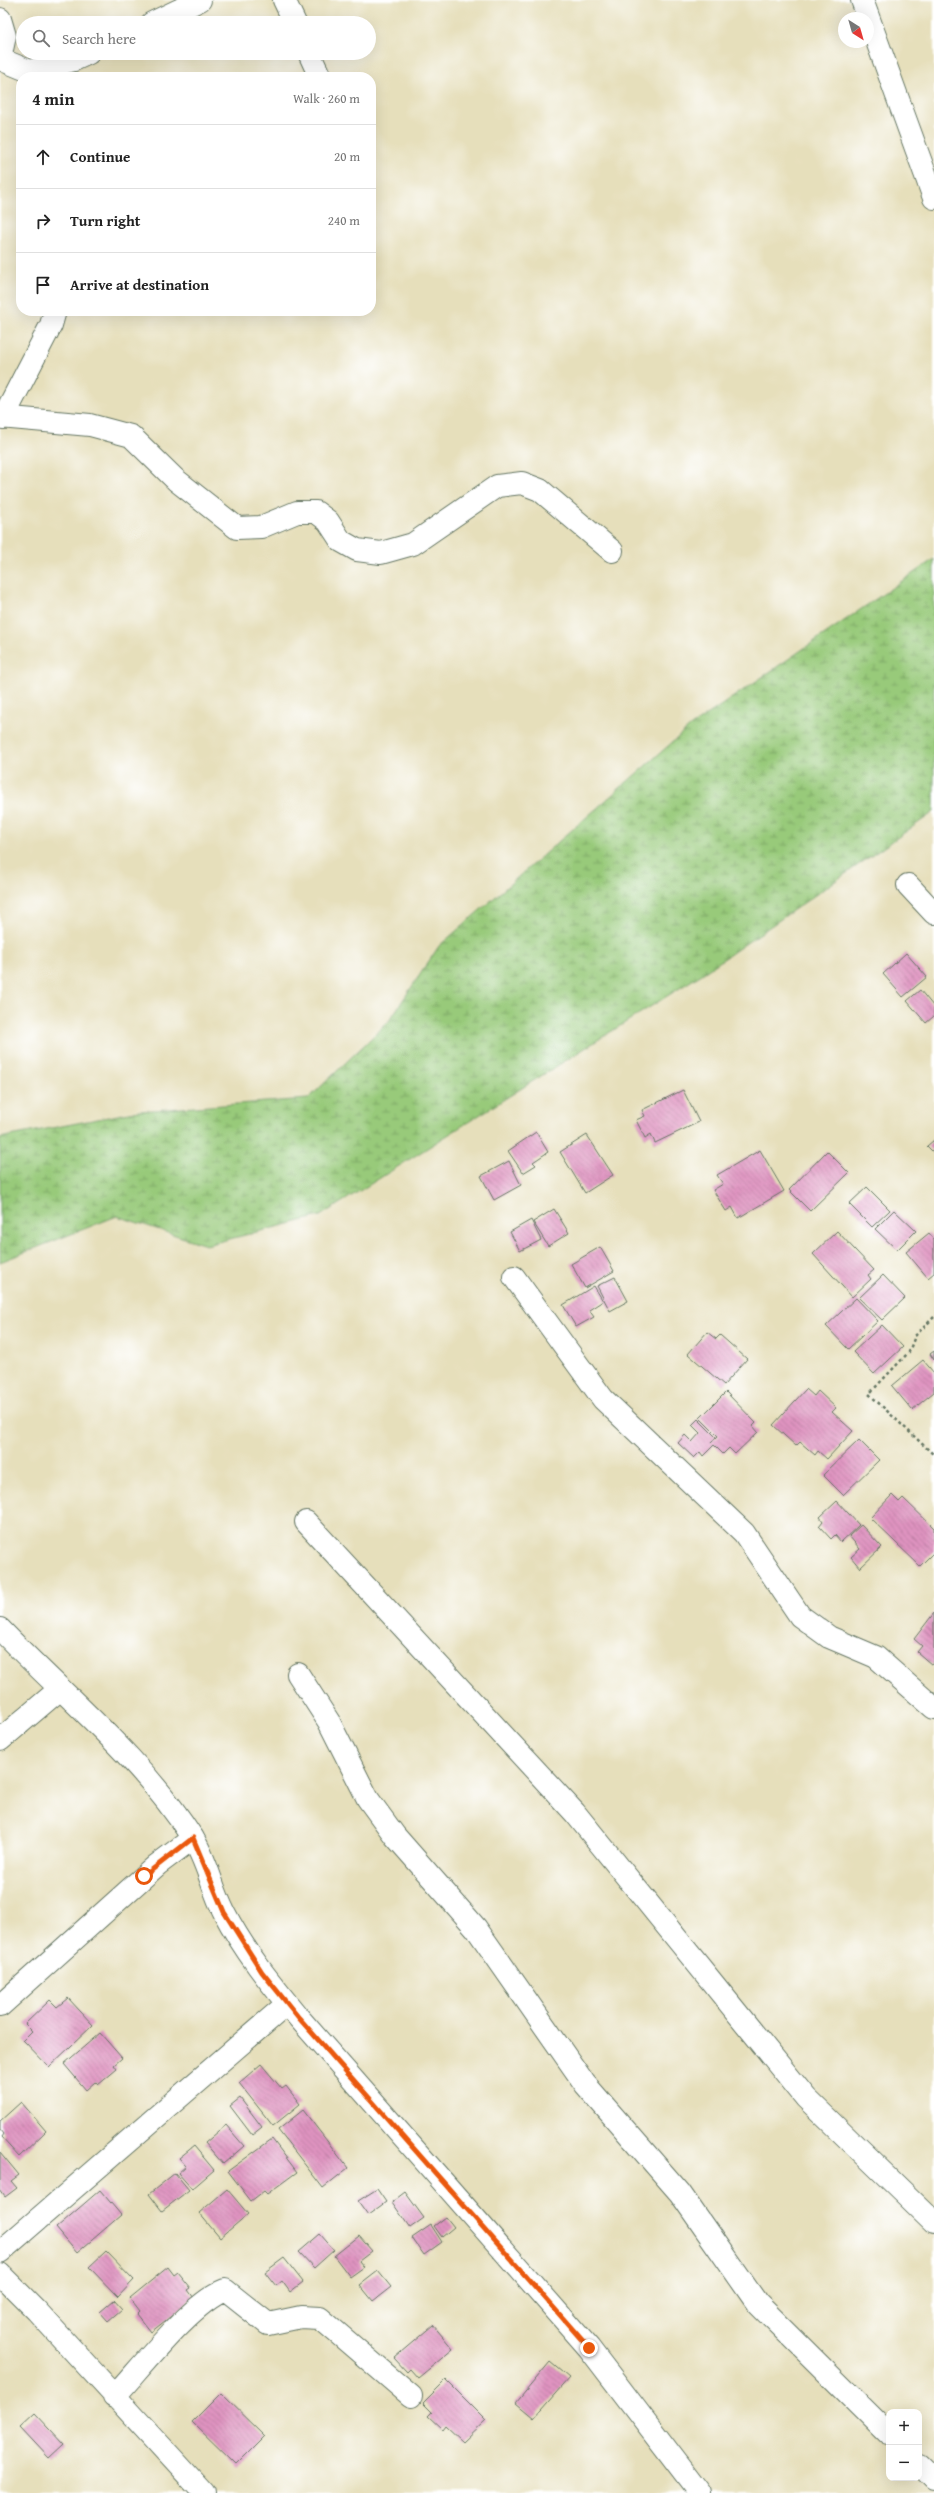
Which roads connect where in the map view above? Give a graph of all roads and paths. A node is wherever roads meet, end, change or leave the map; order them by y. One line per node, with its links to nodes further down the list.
1 (200, 0): 4 (street)
2 (284, 0): 5 (street)
3 (862, 0): 11 (street)
4 (167, 16)
5 (292, 16)
6 (0, 19): 7 (street)
7 (0, 59): 8 (street)
8 (74, 60)
9 (312, 60): 10 (street)
10 (318, 72)
11 (934, 198)
12 (54, 316): 13 (street)
13 (1, 417): 14 (street)
14 (612, 551)
15 (908, 885): 16 (street)
16 (934, 913)
17 (514, 1277): 24 (street)
18 (934, 1317): 19 (path)
19 (934, 1455)
20 (306, 1522): 29 (street)
21 (0, 1629): 23 (street)
22 (298, 1674): 34 (street)
23 (60, 1689): 25 (street); 26 (street)
24 (934, 1708)
25 (0, 1740)
26 (193, 1838): 27 (street); 28 (street)
27 (287, 2004): 30 (street); 38 (street)
28 (0, 2006)
29 (934, 2222)
30 (0, 2252)
31 (0, 2274): 33 (street)
32 (411, 2396): 33 (street)
33 (114, 2397): 37 (street)
34 (886, 2431)
35 (922, 2467): 36 (street)
36 (934, 2479)
37 (204, 2493)
38 (700, 2493)

